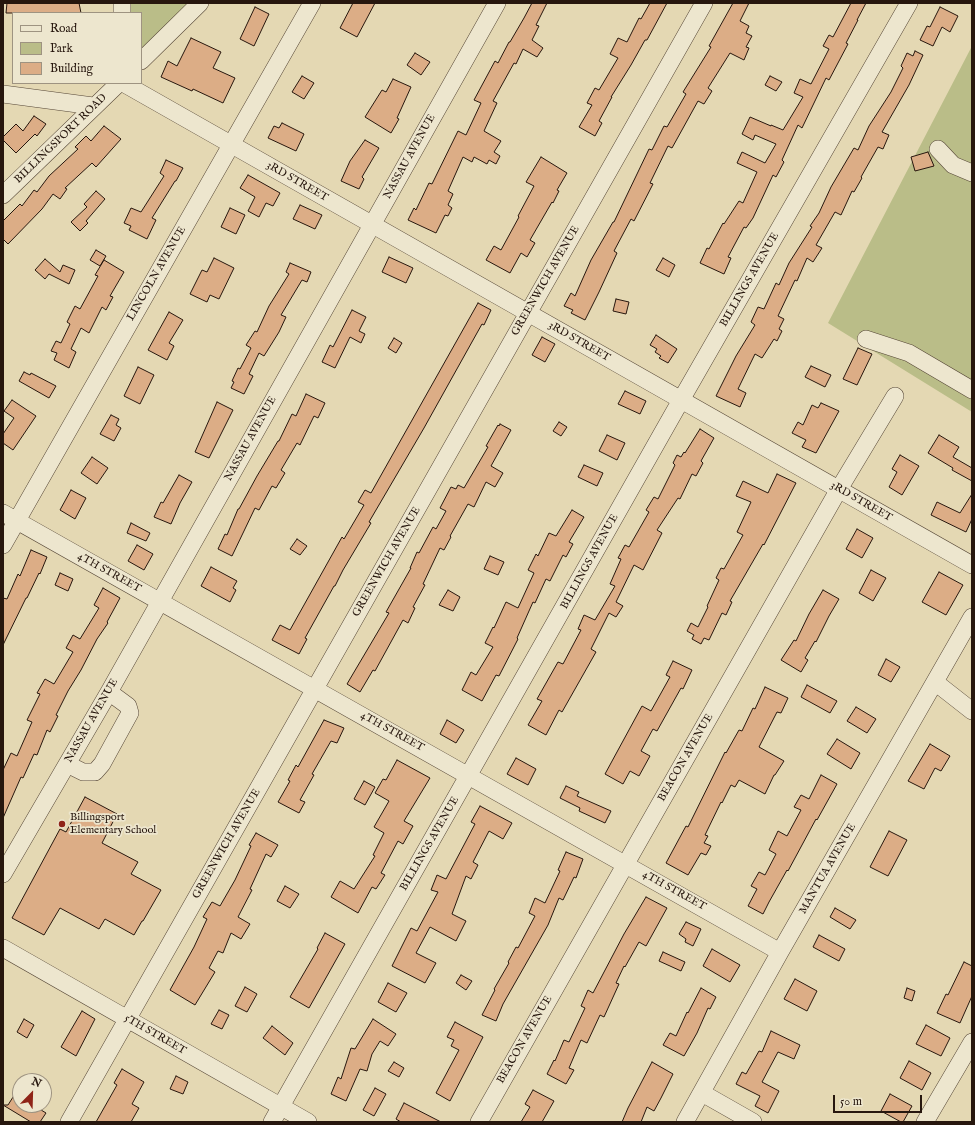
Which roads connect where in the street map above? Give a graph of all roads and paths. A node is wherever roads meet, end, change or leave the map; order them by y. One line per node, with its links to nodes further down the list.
1 (200, 3): 6 (street)
2 (312, 3): 11 (street, LINCOLN AVENUE)
3 (497, 3): 15 (street, NASSAU AVENUE)
4 (704, 3): 16 (street, GREENWICH AVENUE)
5 (909, 3): 20 (street, BILLINGS AVENUE)
6 (142, 60)
7 (118, 84): 10 (street, BILLINGSPORT ROAD)
8 (125, 84): 11 (street, 3RD STREET)
9 (3, 94): 10 (street)
10 (93, 106): 14 (street, BILLINGSPORT ROAD)
11 (231, 144): 15 (street, 3RD STREET); 22 (street, LINCOLN AVENUE)
12 (938, 149): 13 (street)
13 (972, 172)
14 (3, 195)
15 (372, 224): 16 (street, 3RD STREET); 25 (street, NASSAU AVENUE)
16 (528, 313): 20 (street, 3RD STREET); 28 (street, GREENWICH AVENUE)
17 (866, 339): 18 (street)
18 (972, 390)
19 (895, 396): 21 (street, BEACON AVENUE)
20 (681, 400): 21 (street, 3RD STREET); 32 (street, BILLINGS AVENUE)
21 (839, 490): 24 (street, 3RD STREET); 33 (street, BEACON AVENUE)
22 (10, 517): 23 (street, LINCOLN AVENUE); 25 (street, 4TH STREET)
23 (3, 546)
24 (972, 565)
25 (160, 601): 28 (street, 4TH STREET); 29 (street, NASSAU AVENUE)
26 (972, 617): 27 (street, MANTUA AVENUE)
27 (935, 682): 30 (street); 36 (street, MANTUA AVENUE)
28 (315, 689): 32 (street, 4TH STREET); 37 (street, GREENWICH AVENUE)
29 (109, 692): 31 (street, NASSAU AVENUE); 31 (street)
30 (972, 711)
31 (67, 764): 34 (street, NASSAU AVENUE)
32 (469, 776): 33 (street, 4TH STREET); 40 (street, BILLINGS AVENUE)
33 (625, 864): 36 (street, 4TH STREET); 44 (street, BEACON AVENUE)
34 (3, 874)
35 (3, 948): 37 (street, 5TH STREET)
36 (780, 952): 39 (street, MANTUA AVENUE)
37 (128, 1019): 40 (street, 5TH STREET); 41 (street, GREENWICH AVENUE)
38 (972, 1042): 47 (street)
39 (702, 1092): 45 (street, MANTUA AVENUE); 46 (street)
40 (281, 1107): 42 (street, BILLINGS AVENUE); 43 (street, 5TH STREET)
41 (69, 1122)
42 (272, 1122)
43 (308, 1122)
44 (479, 1122)
45 (685, 1122)
46 (753, 1122)
47 (925, 1122)

